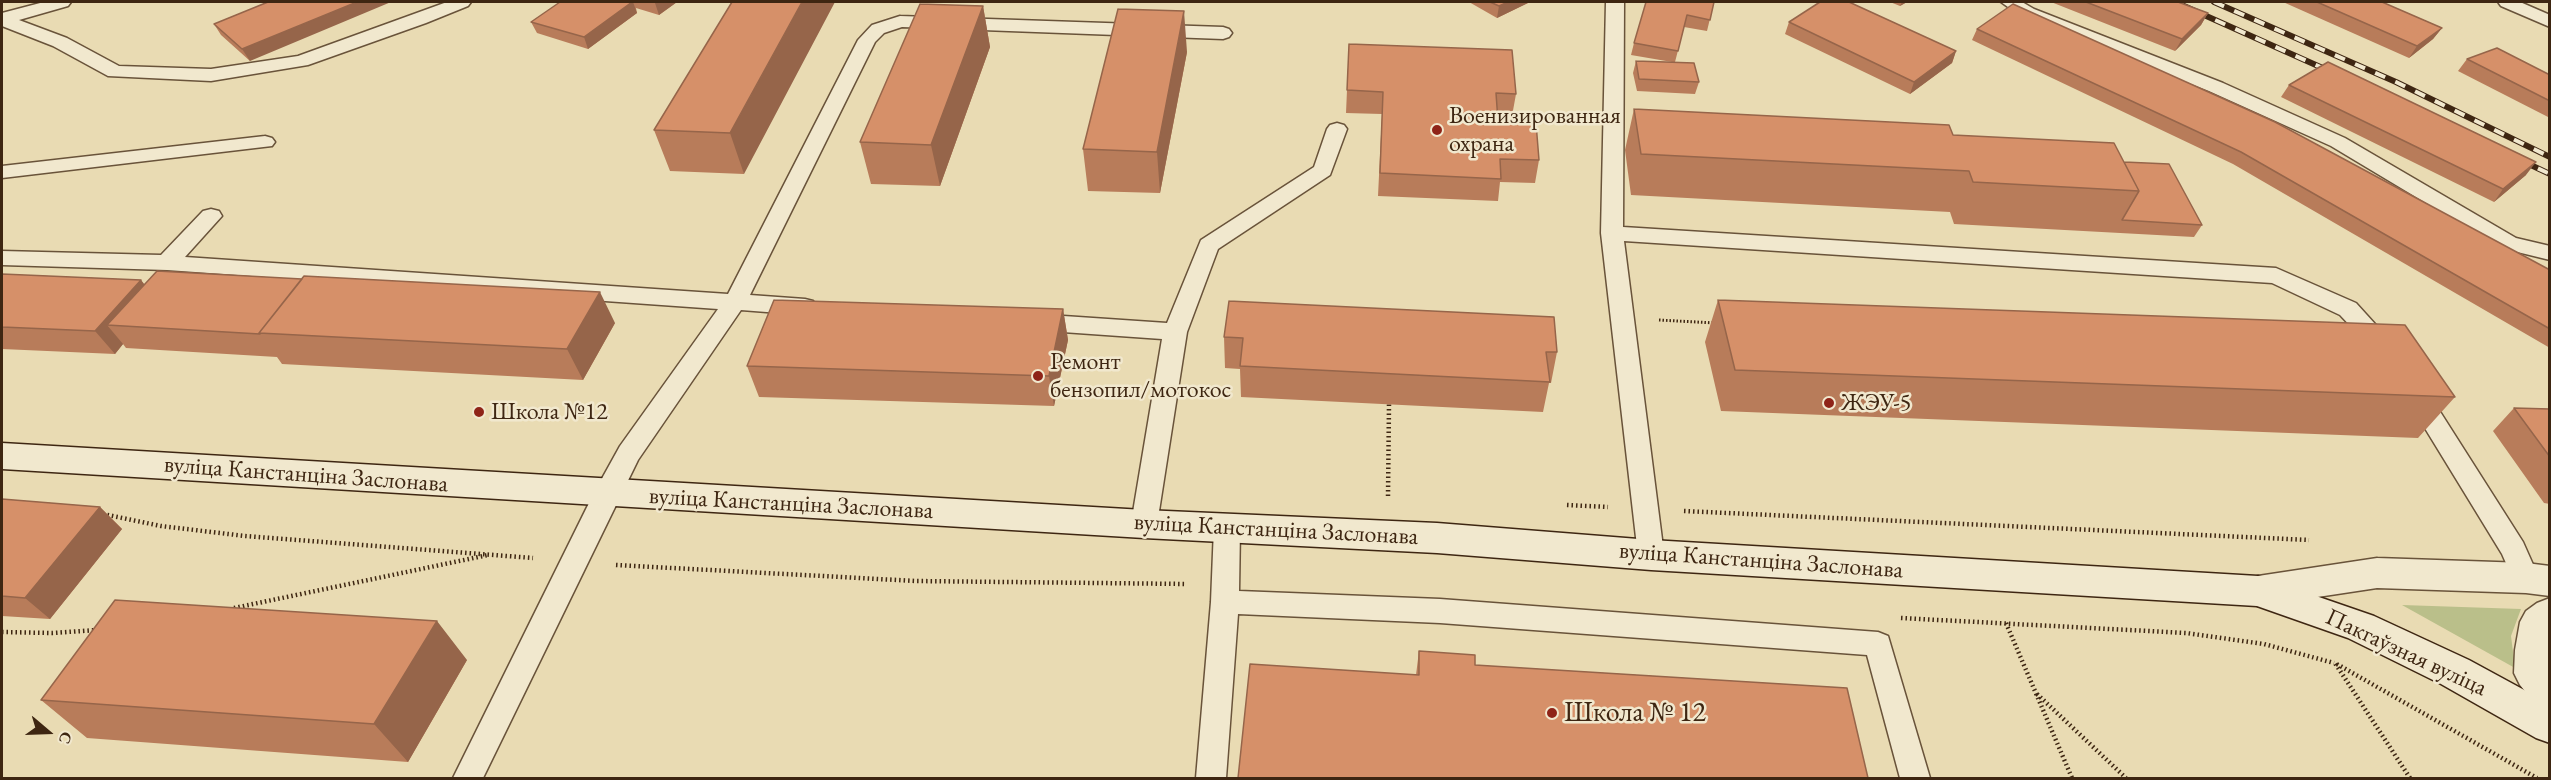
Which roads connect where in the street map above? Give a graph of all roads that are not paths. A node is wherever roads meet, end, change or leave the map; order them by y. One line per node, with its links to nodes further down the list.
1 (62, 2): 6 (lane)
2 (462, 2): 6 (lane)
3 (1615, 2): 13 (lane)
4 (2010, 2): 14 (lane)
5 (2507, 2): 7 (lane)
6 (2, 19)
7 (2550, 22)
8 (1222, 33): 17 (lane)
9 (1337, 129): 20 (lane)
10 (265, 142): 11 (lane)
11 (2, 172)
12 (211, 216): 16 (lane)
13 (1612, 233): 25 (lane); 26 (lane)
14 (2550, 253)
15 (2, 258): 16 (lane)
16 (167, 263): 17 (lane)
17 (735, 302): 18 (lane); 22 (lane)
18 (830, 309)
19 (1009, 321): 20 (lane)
20 (1175, 332): 23 (lane)
21 (2, 456): 22 (street, вуліца Канстанціна Заслонава)
22 (607, 493): 23 (street, вуліца Канстанціна Заслонава); 32 (lane)
23 (1144, 524): 24 (street, вуліца Канстанціна Заслонава)
24 (1227, 528): 25 (street, вуліца Канстанціна Заслонава); 28 (lane)
25 (1651, 555): 27 (street, вуліца Канстанціна Заслонава)
26 (2538, 580): 27 (street, вуліца Канстанціна Заслонава)
27 (2258, 591): 31 (street, Пакгаўзная вуліца)
28 (1226, 594): 33 (lane); 34 (lane)
29 (2550, 615): 30 (street)
30 (2550, 693)
31 (2550, 725)
32 (468, 778)
33 (1210, 778)
34 (1914, 778)

